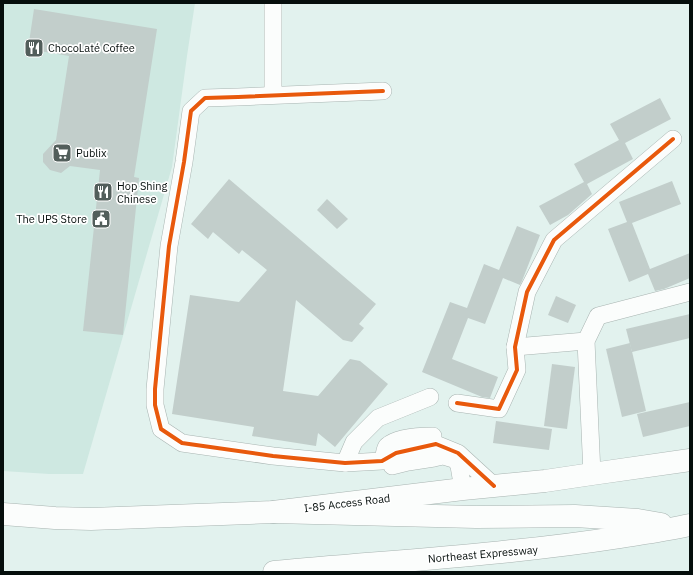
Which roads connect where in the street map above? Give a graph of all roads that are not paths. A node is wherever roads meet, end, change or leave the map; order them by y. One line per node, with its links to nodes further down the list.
1 (274, 11): 3 (street)
2 (383, 91): 3 (street)
3 (273, 95): 12 (street)
4 (673, 139): 7 (street)
5 (690, 292): 6 (street)
6 (586, 341): 7 (street); 13 (street)
7 (515, 347): 9 (street)
8 (430, 397): 12 (street)
9 (458, 403)
10 (411, 449): 12 (street); 14 (street); 15 (street)
11 (690, 460): 13 (main road, I-85 Access Road)
12 (345, 463)
13 (592, 474): 14 (main road, I-85 Access Road)
14 (494, 486): 15 (main road, I-85 Access Road)
15 (463, 489): 16 (main road, I-85 Access Road)
16 (273, 512): 17 (main road, I-85 Access Road); 18 (main road)
17 (3, 514)
18 (685, 526): 19 (main road, Northeast Expressway)
19 (274, 572)

